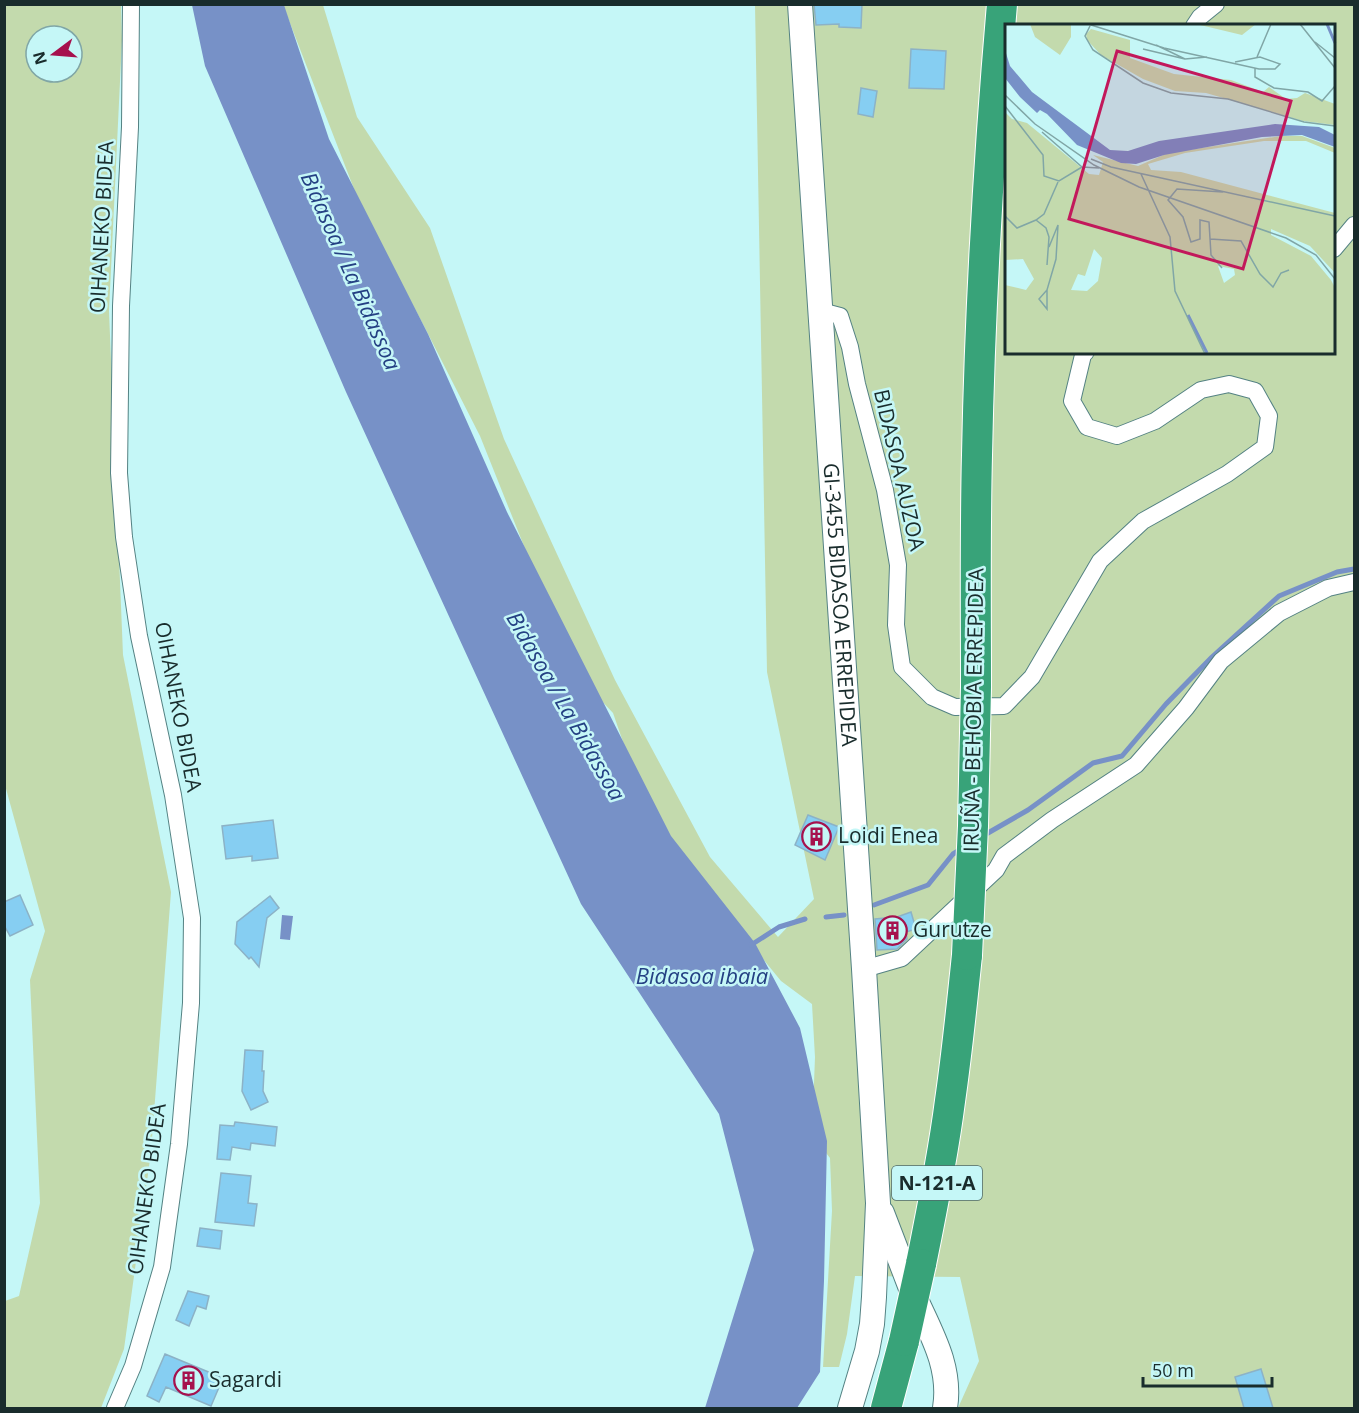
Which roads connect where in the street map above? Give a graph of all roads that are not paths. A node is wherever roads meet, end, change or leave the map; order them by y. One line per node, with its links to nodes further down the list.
1 (131, 4): 15 (street, OIHANEKO BIDEA)
2 (800, 4): 8 (street, GI-3455 BIDASOA ERREPIDEA)
3 (1002, 4): 13 (highway, IRUÑA - BEHOBIA ERREPIDEA / N-121-A, bridge)
4 (1216, 4): 5 (street)
5 (1195, 24)
6 (1354, 225): 7 (street)
7 (1335, 248)
8 (821, 311): 9 (street, BIDASOA AUZOA); 11 (street, GI-3455 BIDASOA ERREPIDEA)
9 (1084, 354)
10 (1354, 582): 11 (street)
11 (864, 969): 12 (street, GI-3455 BIDASOA ERREPIDEA)
12 (878, 1203): 13 (street); 14 (street)
13 (917, 1278): 14 (street); 17 (highway, IRUÑA - BEHOBIA ERREPIDEA / N-121-A, bridge); 18 (street)
14 (874, 1297): 16 (street)
15 (115, 1408)
16 (850, 1408)
17 (886, 1408)
18 (945, 1408)

